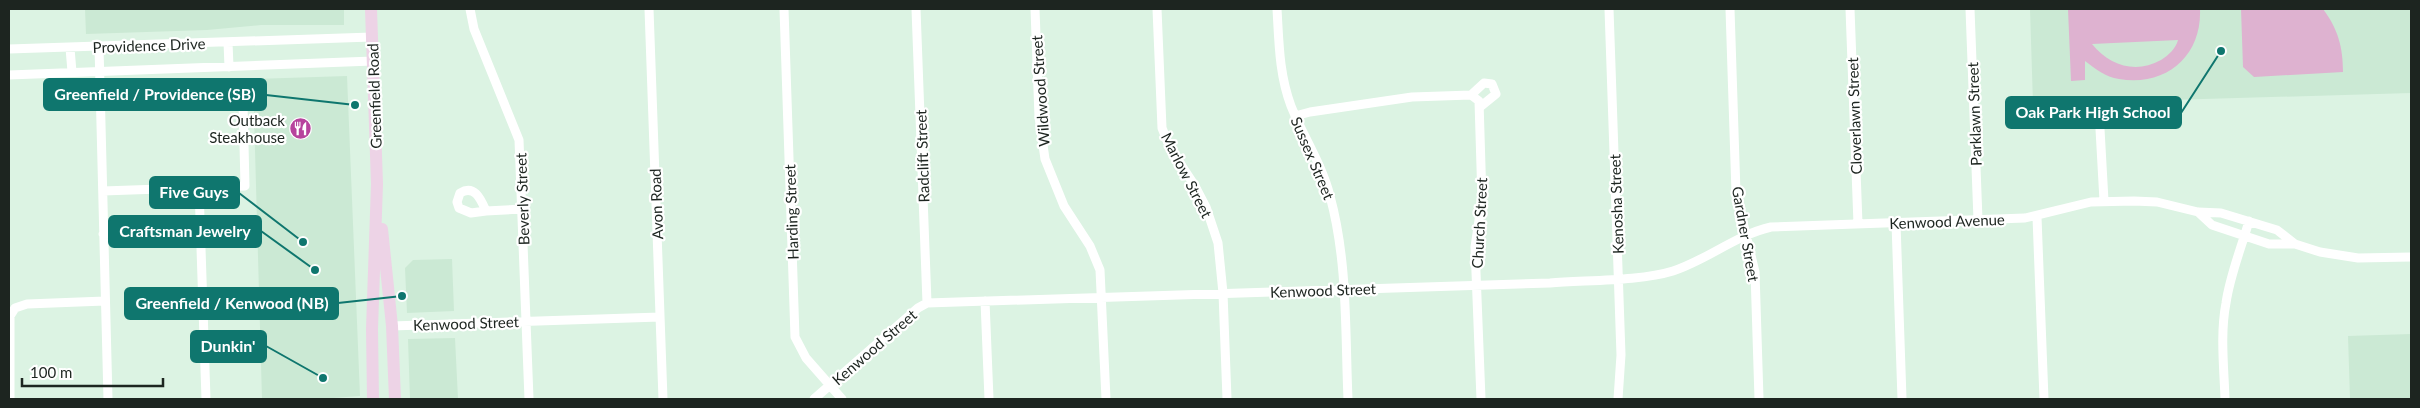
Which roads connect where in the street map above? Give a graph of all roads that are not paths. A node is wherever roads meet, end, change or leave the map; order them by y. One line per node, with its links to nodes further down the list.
1 (371, 9): 13 (main road, Greenfield Road)
2 (470, 9): 32 (street, Beverly Street)
3 (649, 9): 54 (street, Avon Road)
4 (784, 9): 57 (street, Harding Street)
5 (916, 9): 53 (street, Radclift Street)
6 (1035, 9): 50 (street, Wildwood Street)
7 (1157, 9): 49 (street, Marlow Street)
8 (1277, 9): 26 (street, Sussex Street)
9 (1610, 9): 46 (street, Kenosha Street)
10 (1730, 9): 42 (street, Gardner Street)
11 (1850, 9): 39 (street, Cloverlawn Street)
12 (1970, 9): 36 (street, Parklawn Street)
13 (372, 37): 14 (street, Providence Drive); 18 (main road, Greenfield Road)
14 (228, 42): 15 (street, Providence Drive); 19 (street)
15 (99, 46): 16 (street, Providence Drive); 21 (street)
16 (70, 48): 17 (street, Providence Drive); 20 (street, Providence Drive)
17 (9, 49)
18 (373, 61): 19 (street, Providence Drive); 28 (main road, Greenfield Road)
19 (229, 67): 21 (street, Providence Drive)
20 (72, 72): 21 (street, Providence Drive); 22 (street, Providence Drive)
21 (100, 72): 24 (street)
22 (9, 75)
23 (1471, 94): 25 (street); 25 (street); 26 (street)
24 (99, 97): 29 (street); 30 (street)
25 (1480, 107): 47 (street, Church Street)
26 (1296, 116): 48 (street, Sussex Street)
27 (2100, 129): 31 (street)
28 (377, 184): 56 (main road, Greenfield Road); 61 (main road, Greenfield Road)
29 (199, 188): 30 (street); 40 (street)
30 (103, 191): 41 (street)
31 (2104, 201): 34 (street); 35 (street)
32 (522, 210): 33 (street); 55 (street, Beverly Street)
33 (486, 211)
34 (2198, 212): 38 (street); 43 (street)
35 (2037, 217): 36 (street, Kenwood Avenue); 75 (street)
36 (1978, 220): 37 (street, Kenwood Avenue)
37 (1896, 222): 39 (street, Kenwood Avenue); 74 (street)
38 (2249, 222): 43 (street); 44 (street)
39 (1858, 224): 42 (street, Kenwood Street)
40 (200, 232): 41 (street); 60 (street)
41 (103, 234): 51 (street)
42 (1746, 236): 46 (street, Kenwood Street); 73 (street, Gardner Street)
43 (2244, 236): 44 (street); 76 (street)
44 (2295, 244): 45 (street)
45 (2411, 257)
46 (1619, 278): 47 (street, Kenwood Street); 72 (street, Kenosha Street)
47 (1477, 284): 48 (street, Kenwood Street); 71 (street, Church Street)
48 (1344, 289): 49 (street, Kenwood Street); 70 (street, Sussex Street)
49 (1223, 293): 50 (street, Kenwood Street); 69 (street, Marlow Street)
50 (1102, 297): 52 (street, Kenwood Street); 68 (street, Wildwood Street)
51 (104, 301): 58 (street); 59 (street)
52 (985, 302): 53 (street, Kenwood Street); 67 (street)
53 (927, 303): 57 (street, Kenwood Street)
54 (660, 317): 55 (street, Kenwood Street); 64 (street, Avon Road)
55 (526, 321): 56 (street, Kenwood Street); 63 (street, Beverly Street)
56 (392, 326): 62 (main road, Greenfield Road)
57 (830, 386): 65 (street, Kenwood Street); 66 (street, Harding Street)
58 (10, 399)
59 (108, 399)
60 (206, 399)
61 (373, 399)
62 (395, 399)
63 (529, 399)
64 (663, 399)
65 (814, 399)
66 (842, 399)
67 (989, 399)
68 (1106, 399)
69 (1226, 399)
70 (1348, 399)
71 (1481, 399)
72 (1618, 399)
73 (1759, 399)
74 (1902, 399)
75 (2044, 399)
76 (2225, 399)

